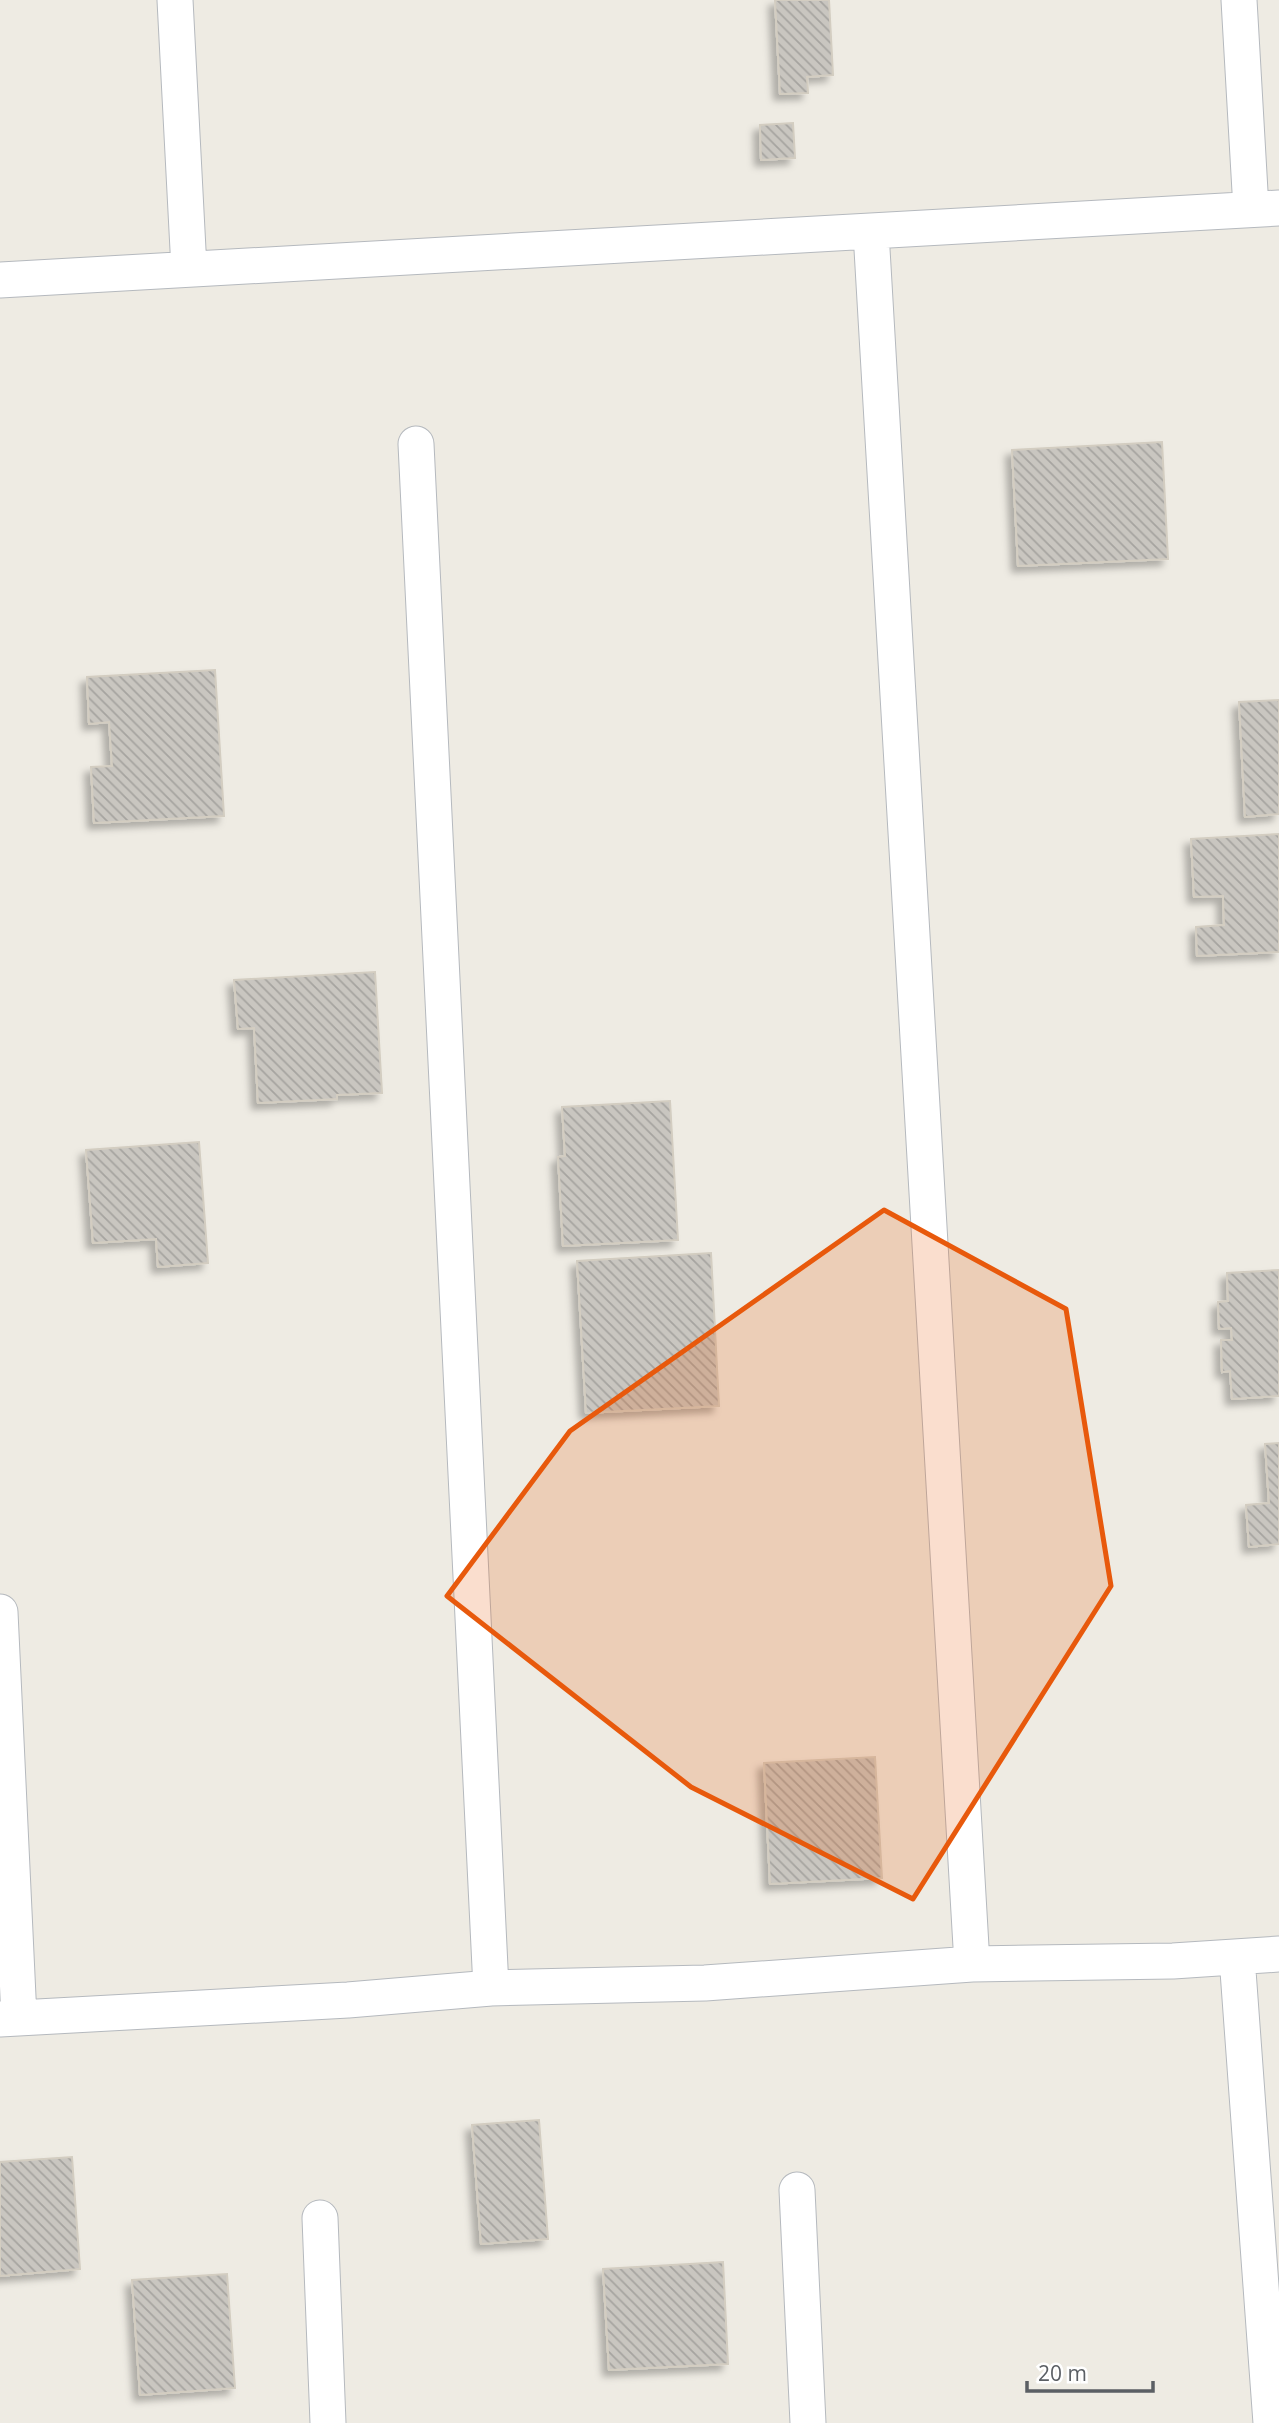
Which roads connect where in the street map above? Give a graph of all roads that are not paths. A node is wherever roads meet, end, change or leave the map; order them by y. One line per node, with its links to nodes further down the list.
1 (175, 0): 5 (street)
2 (1238, 0): 3 (street)
3 (1265, 209): 4 (street)
4 (871, 232): 5 (street); 11 (street)
5 (189, 269): 6 (street)
6 (0, 280)
7 (416, 444): 12 (street)
8 (0, 1612): 13 (street)
9 (1279, 1954): 10 (street)
10 (1237, 1957): 11 (street); 18 (street)
11 (972, 1964): 12 (street)
12 (491, 1988): 13 (street)
13 (9, 2019)
14 (797, 2190): 17 (street)
15 (320, 2218): 16 (street)
16 (328, 2423)
17 (808, 2423)
18 (1271, 2423)

